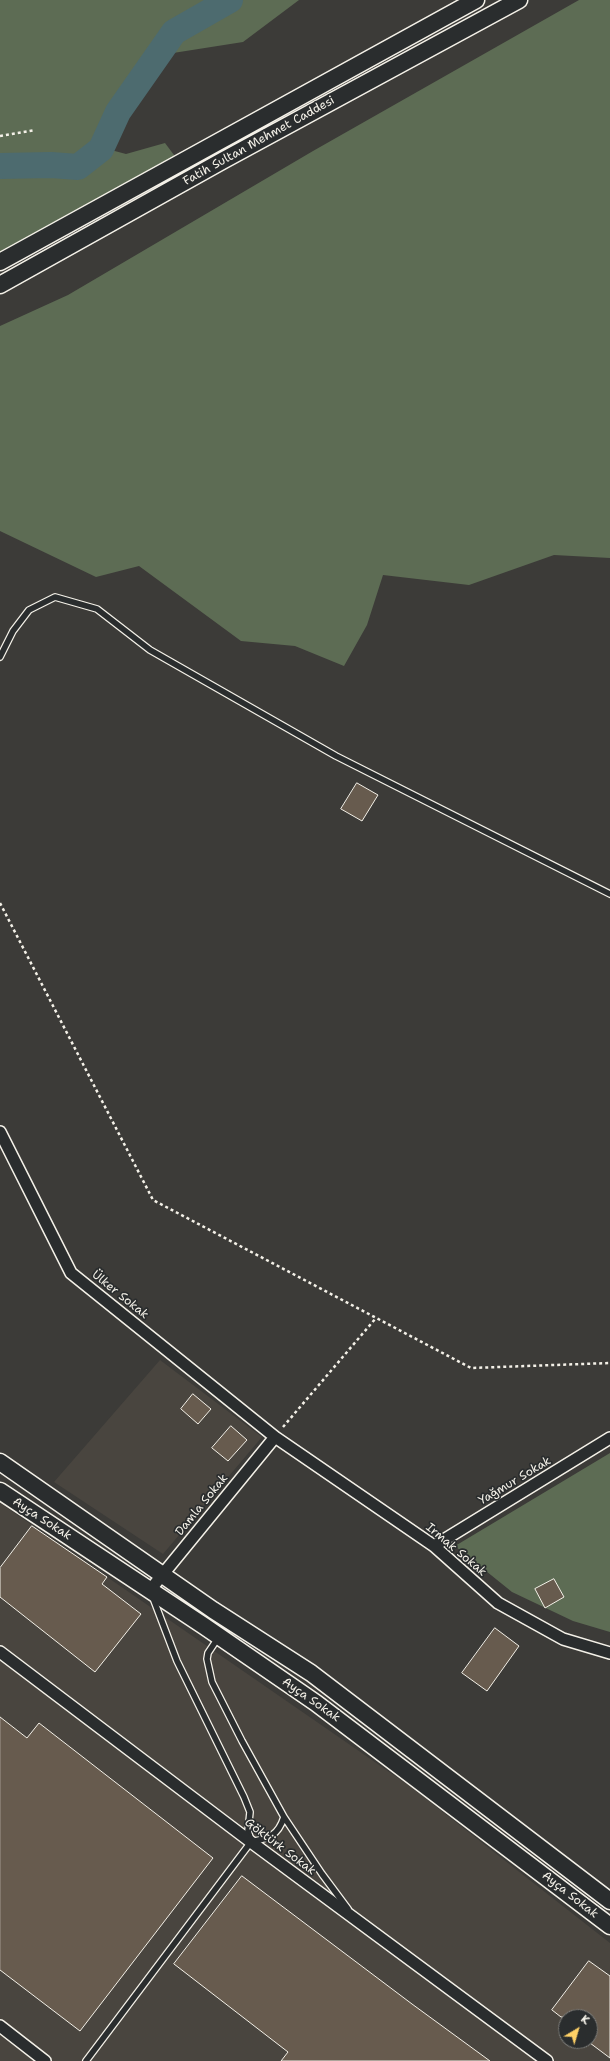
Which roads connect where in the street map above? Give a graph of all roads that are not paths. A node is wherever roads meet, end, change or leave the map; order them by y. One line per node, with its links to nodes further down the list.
1 (476, 0): 3 (street, Fatih Sultan Mehmet Caddesi)
2 (519, 0): 4 (street, Fatih Sultan Mehmet Caddesi)
3 (0, 262)
4 (0, 285)
5 (0, 657): 6 (lane)
6 (610, 894)
7 (0, 1132): 8 (street, Ülker Sokak)
8 (275, 1437): 12 (street, Irmak Sokak); 13 (street, Damla Sokak)
9 (610, 1438): 12 (street, Yağmur Sokak)
10 (0, 1462): 13 (street, Ayça Sokak)
11 (0, 1491): 14 (street, Ayça Sokak)
12 (434, 1546): 17 (street, Irmak Sokak)
13 (162, 1575): 14 (street, Damla Sokak); 20 (street, Ayça Sokak)
14 (150, 1590): 15 (street, Ayça Sokak); 19 (lane)
15 (219, 1636): 18 (lane); 22 (street, Ayça Sokak)
16 (0, 1652): 19 (street, Göktürk Sokak)
17 (610, 1653)
18 (284, 1817): 19 (lane); 21 (lane)
19 (251, 1842): 21 (street, Göktürk Sokak); 25 (lane)
20 (610, 1901)
21 (355, 1919): 26 (street, Göktürk Sokak)
22 (610, 1926)
23 (0, 2026): 24 (street)
24 (45, 2061)
25 (86, 2061)
26 (547, 2061)

